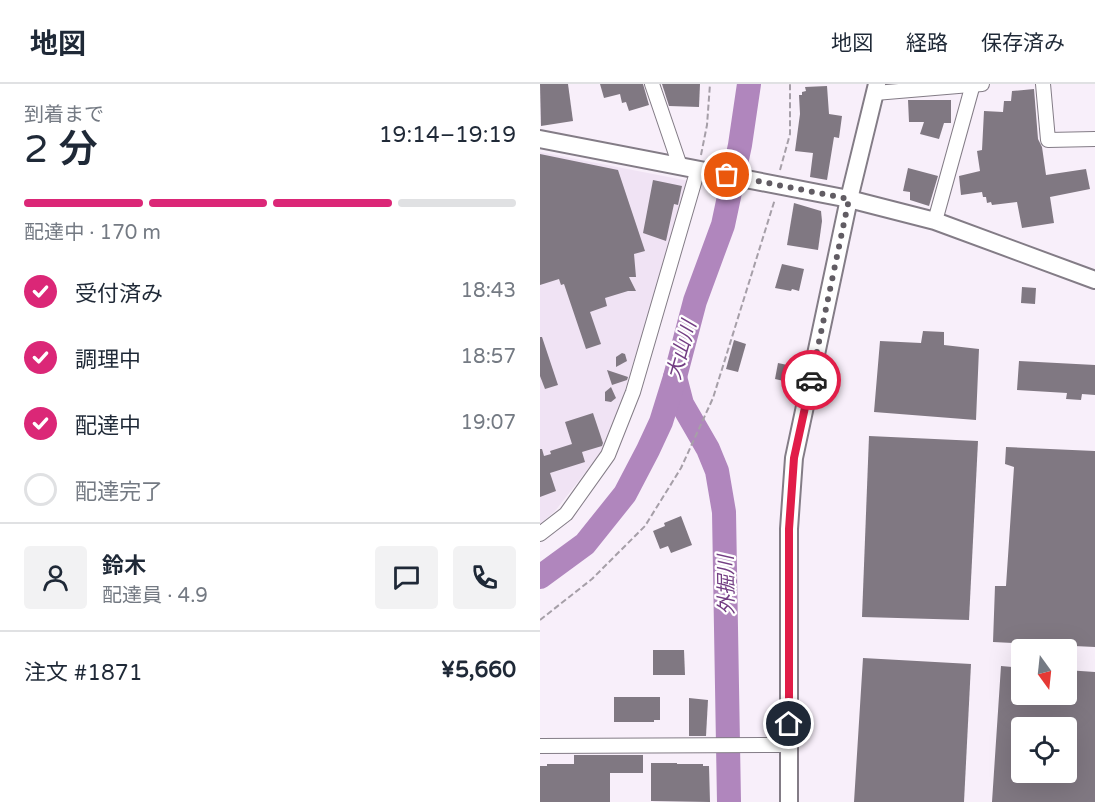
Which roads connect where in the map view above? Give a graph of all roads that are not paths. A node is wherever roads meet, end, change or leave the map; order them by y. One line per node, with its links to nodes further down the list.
1 (651, 84): 7 (street)
2 (976, 84): 4 (street); 10 (street)
3 (1043, 84): 6 (street)
4 (876, 88): 9 (street)
5 (540, 139): 7 (street)
6 (1095, 139)
7 (680, 166): 8 (street)
8 (702, 170): 9 (street); 12 (street)
9 (849, 199): 10 (street); 13 (street)
10 (935, 222): 11 (street)
11 (1095, 280)
12 (540, 534)
13 (789, 745): 14 (street); 15 (street)
14 (540, 746)
15 (789, 802)

